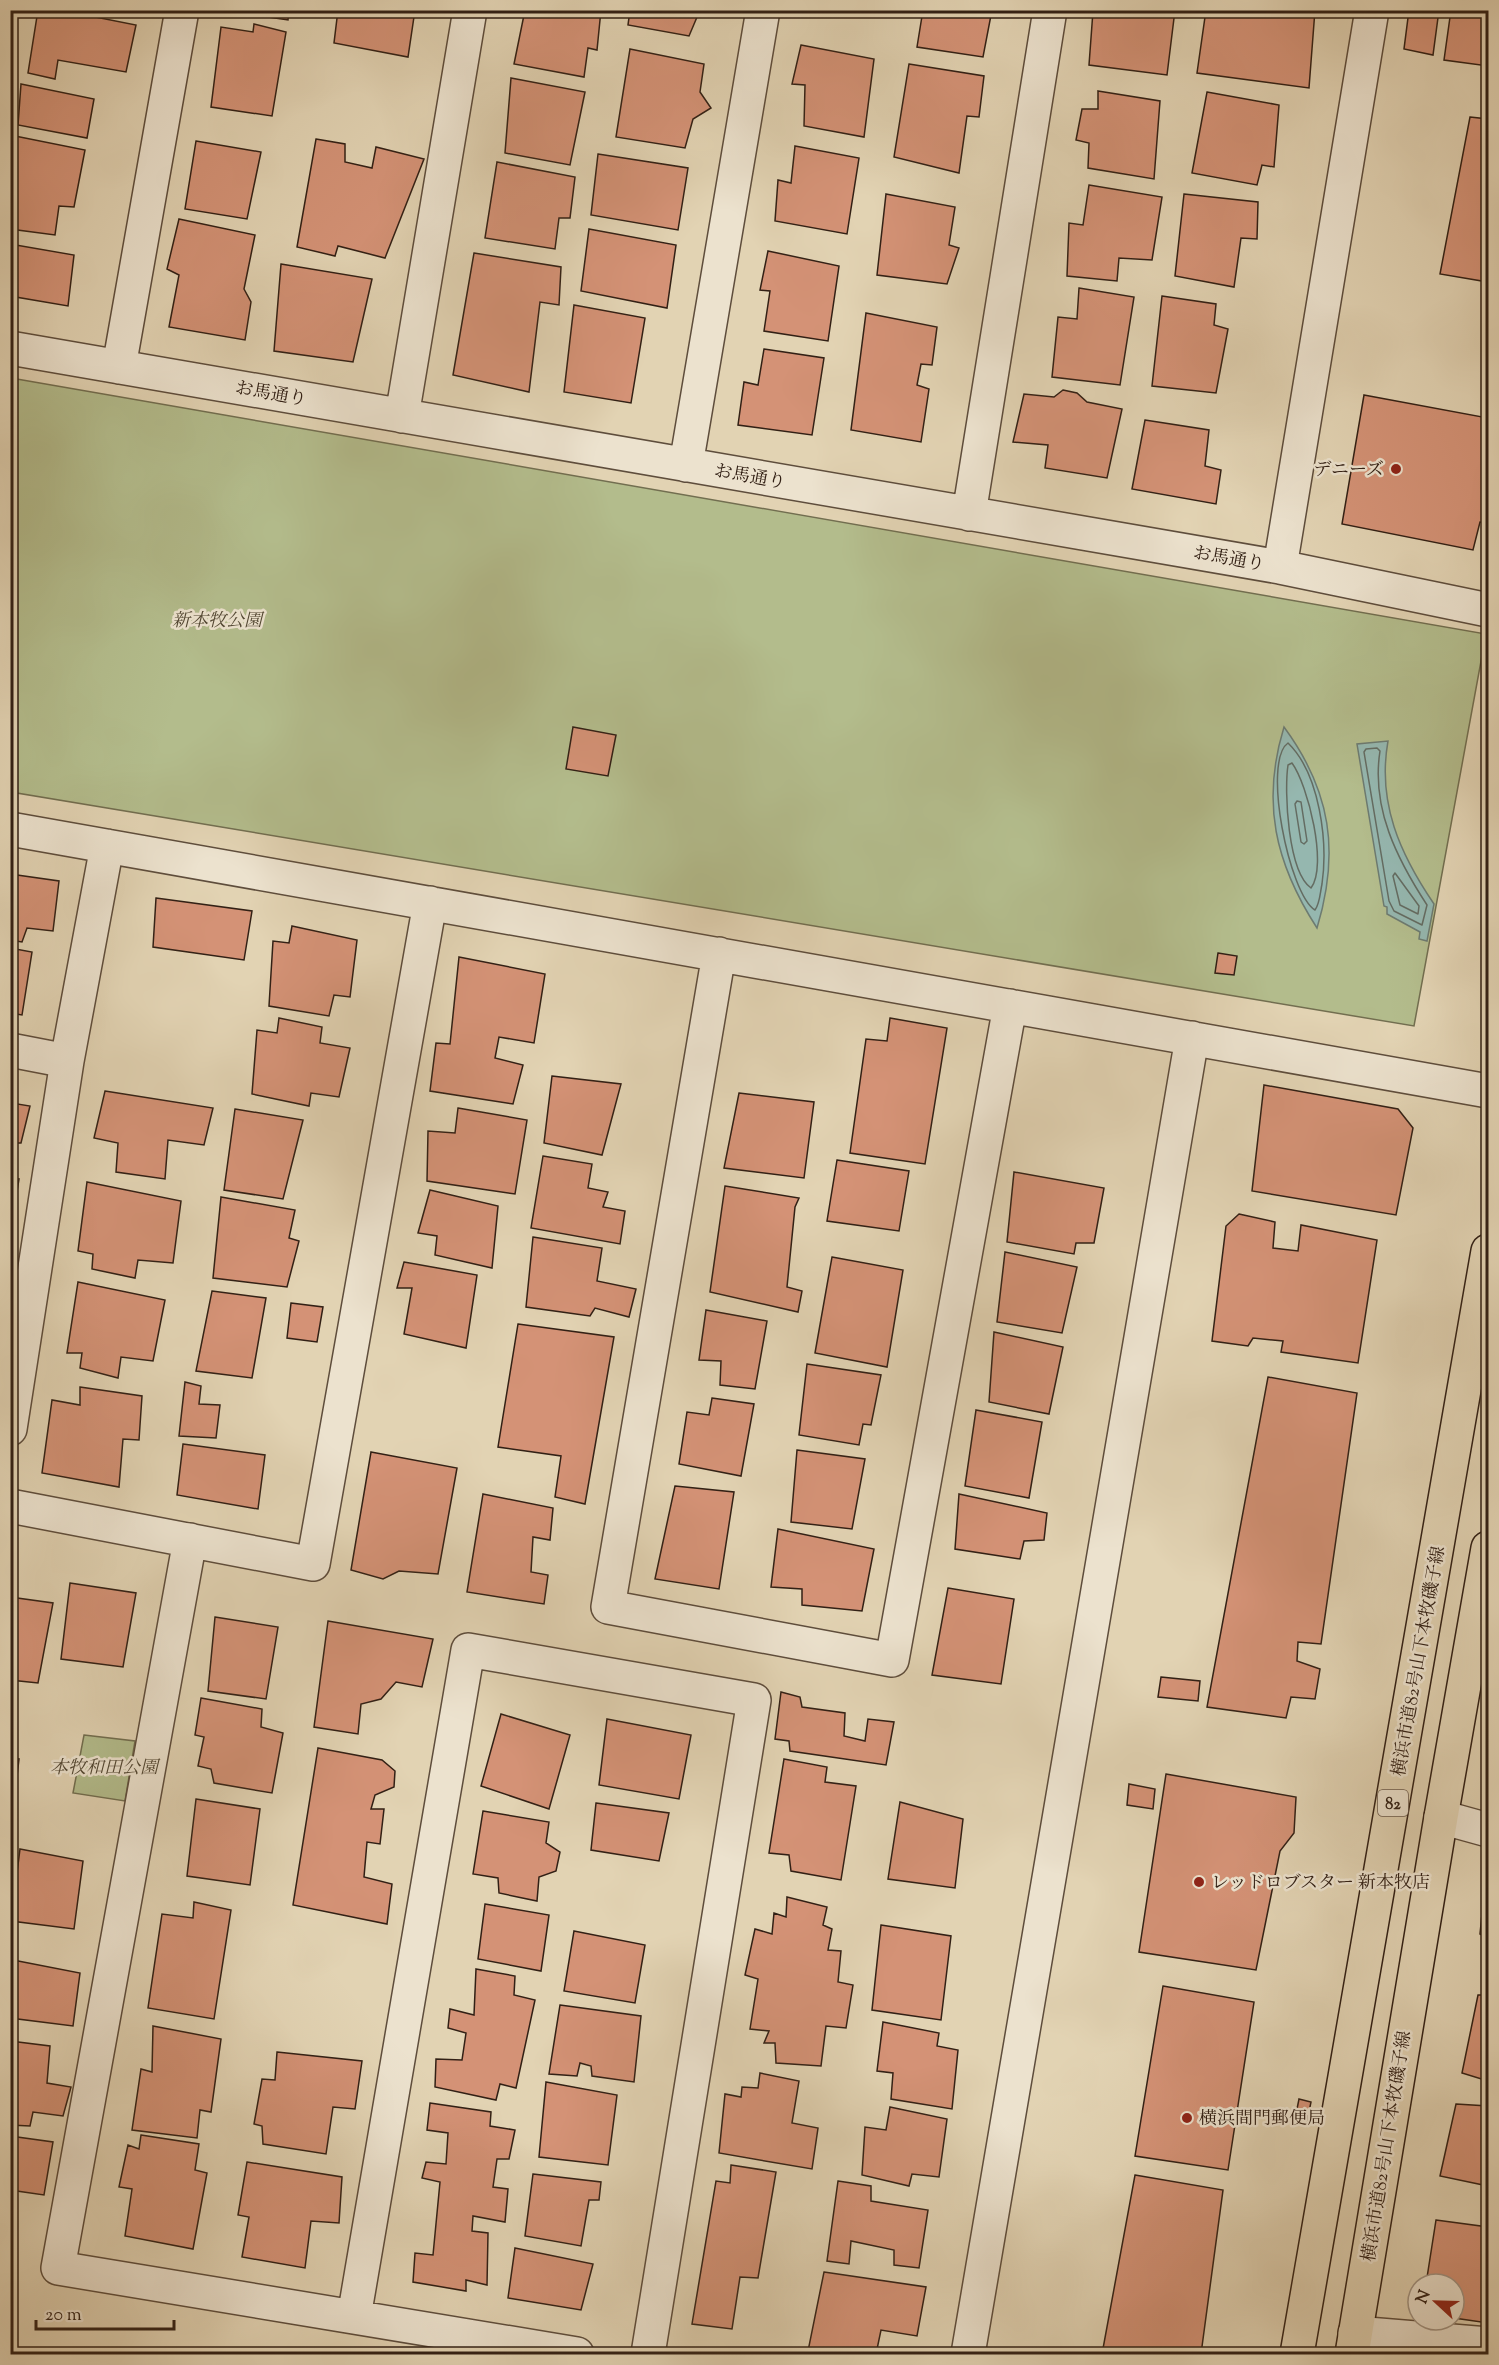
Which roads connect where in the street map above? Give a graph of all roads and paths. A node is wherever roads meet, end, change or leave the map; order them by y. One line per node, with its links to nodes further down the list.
1 (182, 10): 7 (street)
2 (470, 10): 8 (street)
3 (763, 10): 9 (street)
4 (1050, 10): 10 (street)
5 (1372, 10): 11 (street)
6 (10, 348): 7 (street, お馬通り)
7 (119, 367): 8 (street, お馬通り)
8 (402, 416): 9 (street, お馬通り)
9 (686, 465): 10 (street, お馬通り)
10 (969, 514): 11 (street, お馬通り)
11 (1280, 567): 12 (street, お馬通り)
12 (1488, 610)
13 (10, 829): 14 (street)
14 (107, 846): 15 (street); 20 (street)
15 (430, 903): 16 (street); 25 (street)
16 (719, 954): 17 (street); 17 (street)
17 (1010, 1006): 18 (street)
18 (1192, 1038): 21 (street); 34 (street)
19 (10, 1050): 20 (street)
20 (68, 1061): 23 (street)
21 (1488, 1091)
22 (1488, 1251): 35 (main road, 横浜市道82号山下本牧磯子線 / 82)
23 (10, 1429)
24 (10, 1506): 25 (street)
25 (190, 1540): 29 (street)
26 (1488, 1548): 27 (main road, 横浜市道82号山下本牧磯子線)
27 (1441, 1817): 28 (street); 30 (main road, 横浜市道82号山下本牧磯子線)
28 (1488, 1830)
29 (354, 2317): 32 (street); 33 (street)
30 (1354, 2344): 31 (street)
31 (1488, 2344)
32 (577, 2355)
33 (648, 2355)
34 (968, 2355)
35 (1297, 2355)

